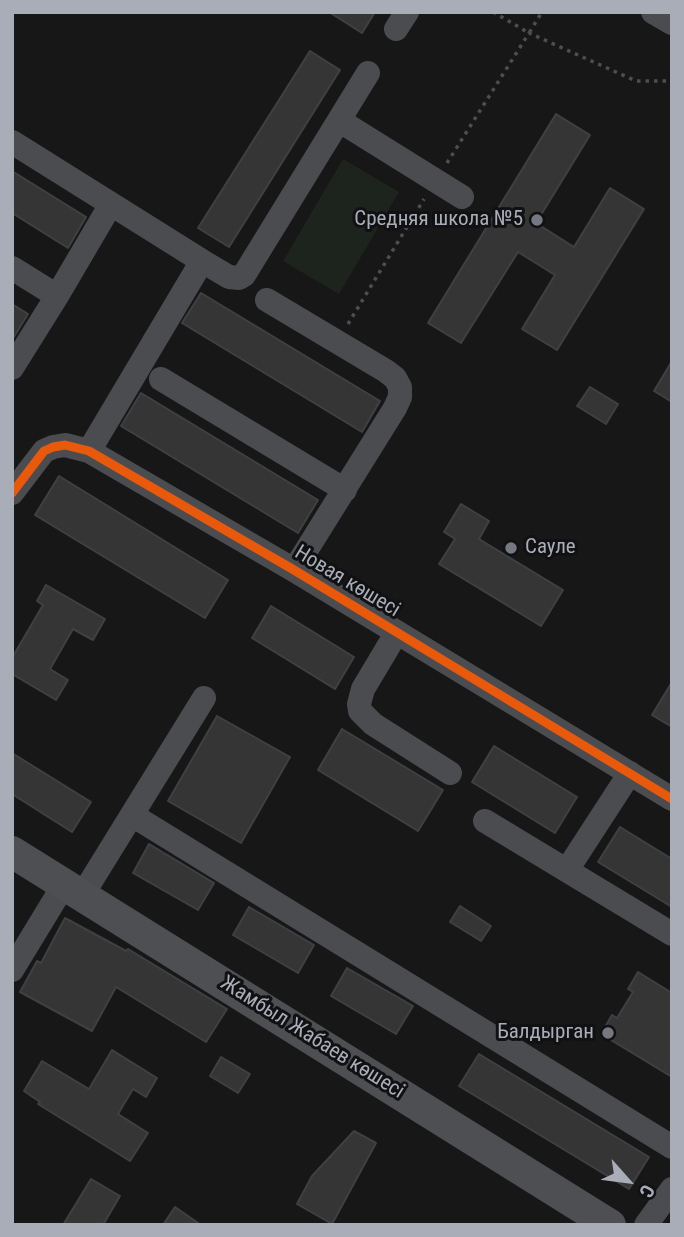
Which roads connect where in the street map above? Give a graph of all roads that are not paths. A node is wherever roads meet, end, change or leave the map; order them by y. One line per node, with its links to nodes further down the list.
1 (653, 12): 2 (street)
2 (672, 23)
3 (368, 73): 4 (street)
4 (340, 121): 6 (street); 8 (street)
5 (12, 142): 7 (street)
6 (462, 197)
7 (111, 204): 8 (street); 10 (street)
8 (202, 261): 14 (street)
9 (12, 268): 10 (street)
10 (57, 296): 12 (street)
11 (267, 300): 16 (street)
12 (12, 368)
13 (161, 379): 16 (street)
14 (89, 451): 15 (street, Новая көшесі); 17 (street, Новая көшесі)
15 (14, 483)
16 (345, 490): 17 (street)
17 (293, 570): 18 (street, Новая көшесі)
18 (397, 632): 20 (street, Новая көшесі); 21 (street)
19 (204, 698): 23 (street)
20 (630, 773): 22 (street, Новая көшесі); 26 (street)
21 (450, 774)
22 (672, 799)
23 (132, 814): 27 (street); 30 (street)
24 (485, 821): 26 (street)
25 (12, 852): 27 (main road, Жамбыл Жабаев көшесі)
26 (567, 870): 28 (street)
27 (74, 889): 29 (street); 32 (main road, Жамбыл Жабаев көшесі)
28 (672, 934)
29 (12, 970)
30 (672, 1147)
31 (672, 1189): 33 (street)
32 (610, 1225)
33 (646, 1225)

